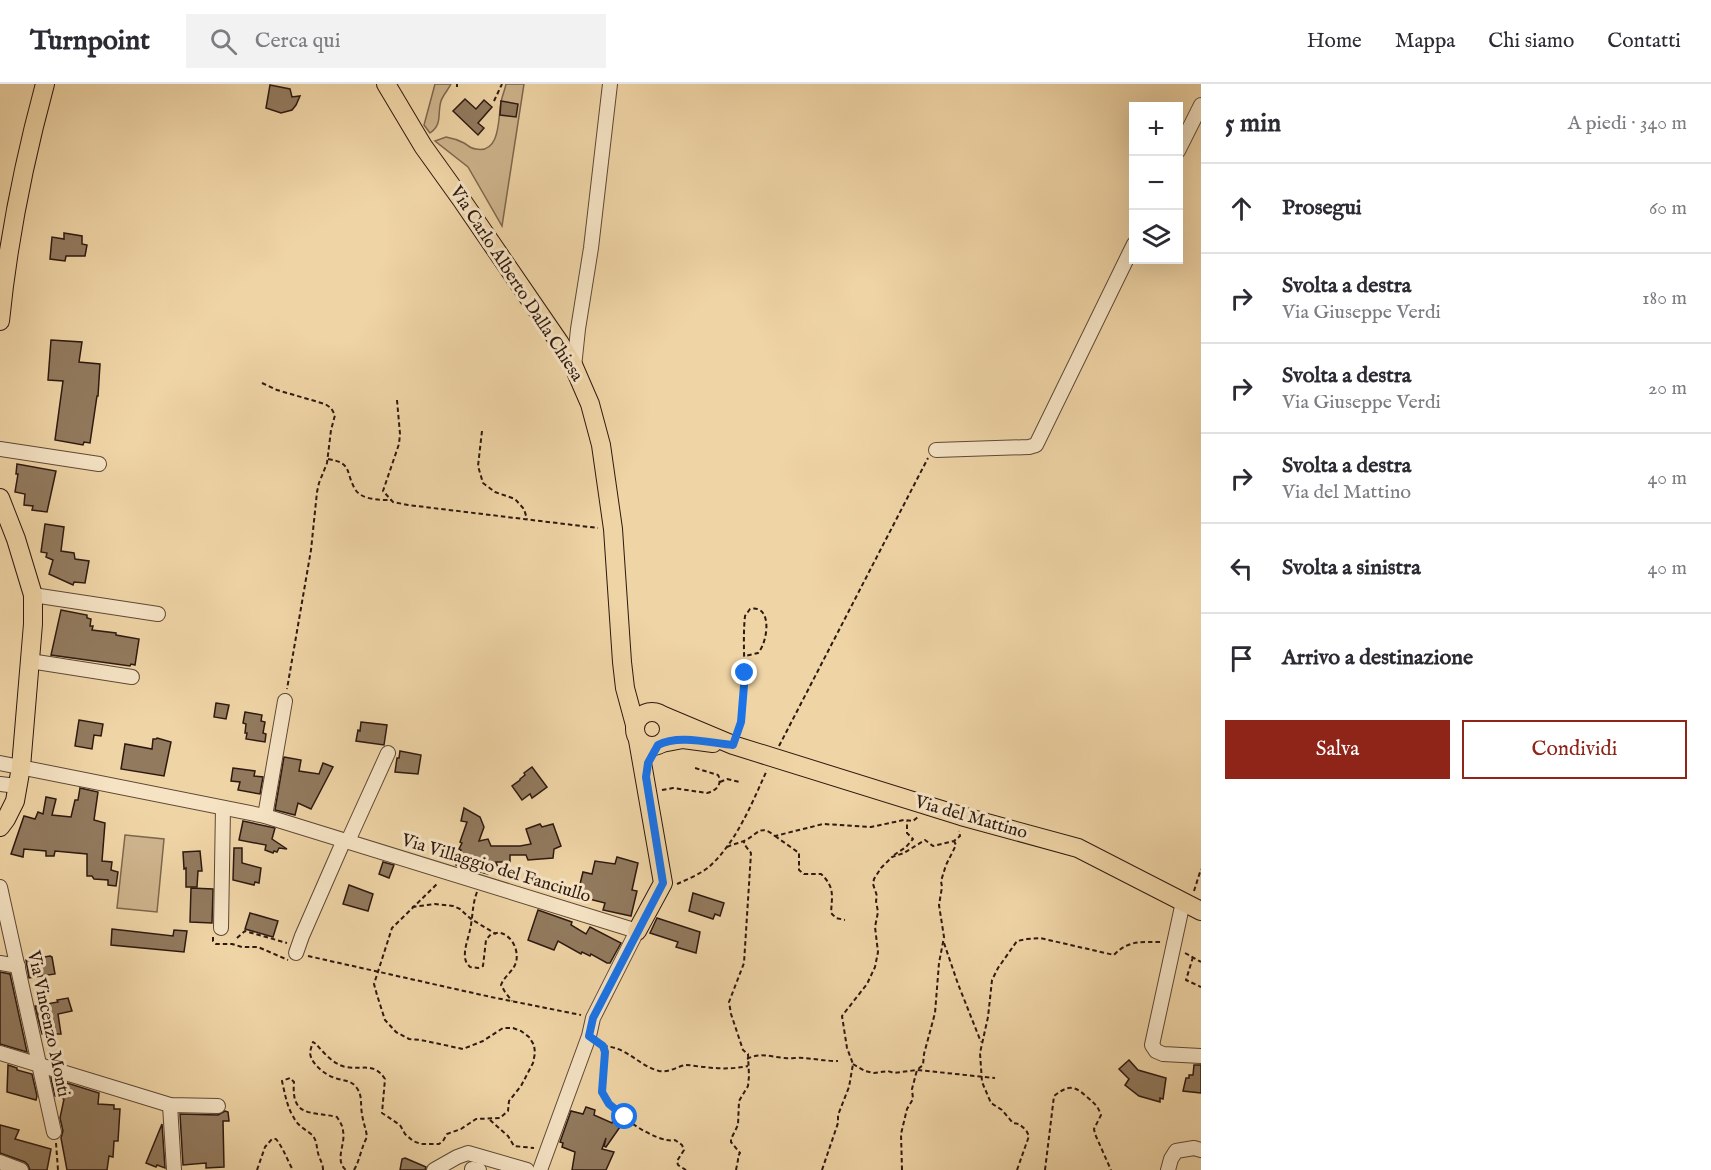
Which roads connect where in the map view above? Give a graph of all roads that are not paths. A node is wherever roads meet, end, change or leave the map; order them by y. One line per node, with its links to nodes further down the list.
1 (45, 84): 7 (main road)
2 (386, 84): 8 (main road, Via Carlo Alberto Dalla Chiesa)
3 (610, 84): 8 (street)
4 (1201, 105): 5 (street)
5 (1183, 143)
6 (1129, 254): 10 (street)
7 (0, 321)
8 (574, 367): 17 (main road, Via Carlo Alberto Dalla Chiesa)
9 (0, 449): 11 (street)
10 (936, 450)
11 (99, 464)
12 (0, 498): 13 (main road)
13 (33, 595): 14 (street); 15 (main road)
14 (158, 614)
15 (30, 661): 16 (street); 25 (main road)
16 (132, 676)
17 (623, 678): 19 (main road); 20 (main road, Via Carlo Alberto Dalla Chiesa)
18 (285, 701): 29 (street)
19 (659, 714): 20 (main road); 21 (main road); 22 (main road, Via del Mattino)
20 (636, 733): 21 (main road); 27 (main road, Via Carlo Alberto Dalla Chiesa)
21 (660, 744): 22 (main road, Via del Mattino); 27 (main road)
22 (733, 745): 33 (main road, Via del Mattino)
23 (388, 753): 31 (street)
24 (0, 763): 25 (street, Via Villaggio del Fanciullo)
25 (21, 767): 26 (main road); 28 (street, Via Villaggio del Fanciullo)
26 (9, 785): 30 (main road)
27 (647, 785): 34 (main road, Via Carlo Alberto Dalla Chiesa)
28 (223, 808): 29 (street, Via Villaggio del Fanciullo); 35 (street)
29 (265, 816): 31 (street, Via Villaggio del Fanciullo)
30 (0, 827)
31 (346, 840): 34 (street, Via Villaggio del Fanciullo); 36 (street)
32 (0, 887): 38 (street, Via Vincenzo Monti)
33 (1191, 906): 40 (street)
34 (638, 931): 53 (street)
35 (217, 933)
36 (297, 950)
37 (0, 963): 38 (street)
38 (18, 966): 41 (street, Via Vincenzo Monti)
39 (0, 1053): 41 (street)
40 (1201, 1056)
41 (39, 1065): 42 (street); 44 (street, Via Vincenzo Monti)
42 (170, 1105): 43 (street); 48 (street)
43 (218, 1106)
44 (54, 1132)
45 (1201, 1150): 54 (street)
46 (0, 1162): 47 (street)
47 (21, 1170)
48 (174, 1170)
49 (434, 1170): 52 (street)
50 (472, 1170): 51 (street)
51 (478, 1170)
52 (527, 1170)
53 (540, 1170)
54 (1168, 1170)

